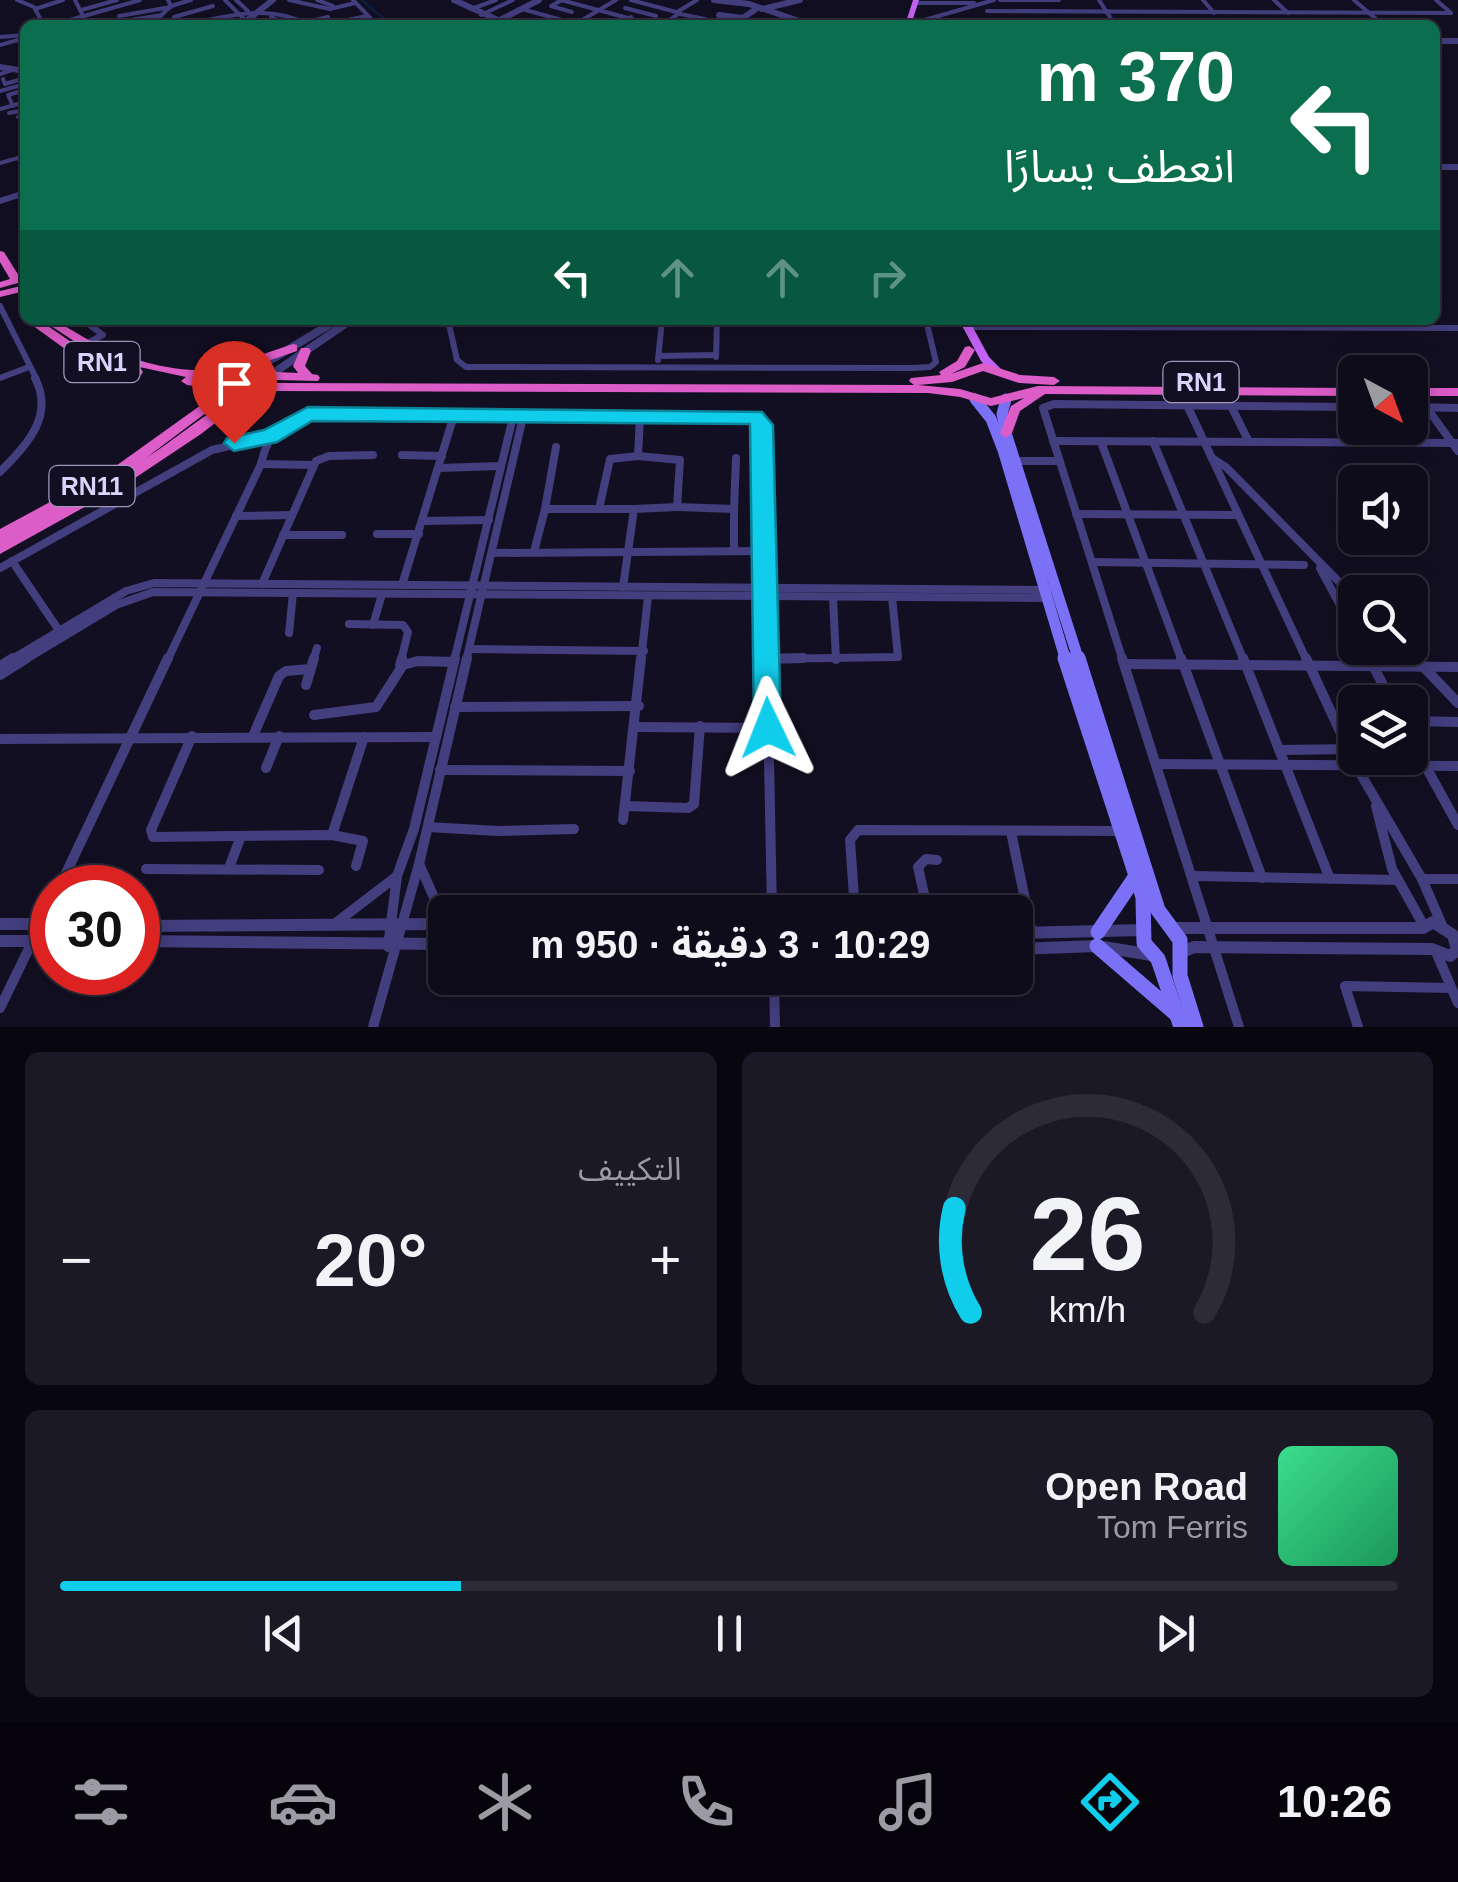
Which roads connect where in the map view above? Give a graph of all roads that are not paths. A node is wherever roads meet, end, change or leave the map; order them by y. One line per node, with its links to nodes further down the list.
1 (18, 0): 44 (street)
2 (63, 0): 31 (street)
3 (84, 0): 27 (street)
4 (138, 0): 32 (street)
5 (191, 0): 37 (street)
6 (236, 0): 47 (street)
7 (273, 0): 38 (street)
8 (289, 0): 45 (street)
9 (317, 0): 40 (street)
10 (498, 0): 30 (street); 46 (street)
11 (539, 0): 41 (street)
12 (562, 0): 39 (street); 48 (street)
13 (594, 0): 39 (street)
14 (616, 0): 49 (street)
15 (631, 0): 36 (street)
16 (658, 0): 36 (street)
17 (700, 0): 43 (street); 61 (street)
18 (788, 0): 50 (street)
19 (800, 0): 50 (street)
20 (997, 0): 21 (street); 35 (street)
21 (1059, 0): 56 (street)
22 (1099, 0): 57 (street)
23 (1201, 0): 58 (street)
24 (1273, 0): 62 (street)
25 (1352, 0): 63 (street)
26 (1435, 0): 63 (street)
27 (76, 1): 59 (street)
28 (354, 1): 40 (street); 66 (street)
29 (460, 1): 46 (street)
30 (511, 1): 41 (street); 67 (street)
31 (52, 2): 44 (street)
32 (118, 2): 51 (street); 59 (street)
33 (217, 2): 37 (street); 52 (street); 60 (street); 65 (street)
34 (916, 2): 35 (street)
35 (985, 2): 55 (street); 103 (street)
36 (650, 5): 61 (street)
37 (171, 6): 64 (street); 77 (street)
38 (267, 6): 47 (street); 86 (street); 88 (street)
39 (586, 6): 49 (street)
40 (338, 7): 45 (street)
41 (524, 8): 68 (street); 93 (street)
42 (625, 8): 54 (street)
43 (716, 8): 50 (street); 72 (street)
44 (35, 9): 73 (street)
45 (330, 9): 89 (street)
46 (471, 9): 67 (street)
47 (248, 10): 60 (street); 85 (street)
48 (562, 10): 53 (street); 68 (street)
49 (599, 10): 71 (street); 96 (street)
50 (755, 10): 72 (street); 101 (street); 102 (street)
51 (101, 11): 59 (street); 76 (street)
52 (189, 12): 80 (street); 81 (street)
53 (572, 12)
54 (639, 12): 69 (street); 71 (street)
55 (989, 12): 56 (street); 104 (street)
56 (1066, 12): 57 (street); 105 (street)
57 (1107, 12): 58 (street); 106 (street)
58 (1212, 12): 62 (street)
59 (82, 13): 74 (street); 75 (street)
60 (238, 13): 65 (street); 84 (street)
61 (679, 13): 99 (street); 100 (street)
62 (1286, 13): 63 (street)
63 (1367, 13): 107 (street)
64 (162, 16): 78 (street); 79 (street)
65 (224, 16): 82 (street); 83 (street)
66 (367, 16): 90 (street); 91 (street)
67 (481, 16): 92 (street)
68 (550, 16): 94 (street); 95 (street)
69 (656, 16)
70 (272, 17): 87 (street)
71 (629, 18): 97 (street); 98 (street)
72 (733, 19)
73 (41, 20)
74 (66, 20)
75 (81, 20)
76 (99, 20)
77 (122, 20)
78 (127, 20)
79 (158, 20)
80 (172, 20)
81 (196, 20)
82 (216, 20)
83 (227, 20)
84 (248, 20)
85 (249, 20)
86 (250, 20)
87 (279, 20)
88 (304, 20)
89 (341, 20)
90 (351, 20)
91 (371, 20)
92 (492, 20)
93 (502, 20)
94 (543, 20)
95 (562, 20)
96 (584, 20)
97 (626, 20)
98 (636, 20)
99 (670, 20)
100 (702, 20)
101 (784, 20)
102 (792, 20)
103 (924, 20)
104 (993, 20)
105 (1070, 20)
106 (1113, 20)
107 (1375, 20)
108 (20, 80): 109 (street)
109 (13, 106): 110 (street); 111 (street)
110 (0, 110)
111 (20, 110)
112 (20, 111): 113 (street)
113 (10, 113)
114 (0, 254): 115 (highway, RN1)
115 (11, 295): 134 (street)
116 (49, 325): 141 (highway, RN1)
117 (56, 325): 129 (highway, RN1)
118 (90, 325): 129 (street)
119 (331, 325): 130 (street)
120 (342, 325): 130 (street)
121 (449, 325): 135 (street)
122 (662, 325): 133 (street)
123 (717, 325): 132 (street)
124 (927, 325): 137 (street)
125 (1050, 325): 127 (street)
126 (1214, 325): 128 (street)
127 (967, 326): 131 (main road); 139 (main road)
128 (1458, 328)
129 (84, 344): 141 (highway, RN1)
130 (299, 350): 136 (street); 141 (highway); 143 (street); 144 (highway)
131 (970, 350): 138 (main road); 145 (highway)
132 (716, 355): 133 (street); 137 (street)
133 (659, 356): 135 (street)
134 (29, 366): 142 (street); 188 (street)
135 (658, 366): 137 (street)
136 (259, 367): 140 (highway, RN1); 143 (highway, RN1)
137 (717, 367)
138 (966, 372): 139 (highway, RN1); 145 (highway, RN1); 155 (highway)
139 (1001, 372): 146 (highway, RN1); 154 (highway)
140 (237, 374): 141 (highway, RN1); 150 (highway)
141 (186, 376): 150 (highway, RN1); 165 (highway)
142 (0, 378)
143 (271, 379): 144 (highway, RN1); 150 (highway, RN1)
144 (313, 382): 145 (highway, RN1); 155 (highway, RN1); 165 (highway)
145 (901, 382)
146 (1338, 383)
147 (1428, 383): 148 (highway)
148 (1458, 383)
149 (1060, 390): 151 (highway, RN1); 154 (highway, RN1); 166 (highway)
150 (233, 392): 165 (highway, RN11)
151 (1338, 392)
152 (1428, 392): 153 (highway)
153 (1458, 392)
154 (1009, 396): 155 (highway, RN1); 166 (main road)
155 (971, 397): 183 (main road)
156 (1187, 405): 157 (street); 168 (street); 169 (street)
157 (1230, 406): 158 (street); 172 (street)
158 (1338, 407)
159 (1428, 408): 160 (street)
160 (1458, 408)
161 (1428, 409): 173 (street)
162 (519, 413): 163 (street); 164 (street); 186 (street); 210 (street)
163 (454, 415): 167 (street); 178 (street)
164 (640, 416): 179 (street); 209 (street)
165 (192, 426): 205 (highway, RN11); 207 (highway, RN11)
166 (1006, 433): 183 (main road)
167 (269, 437): 184 (street); 214 (street)
168 (1053, 441): 170 (street); 182 (street)
169 (1202, 441): 171 (street); 172 (street); 181 (street)
170 (1102, 442): 171 (street); 195 (street)
171 (1153, 442): 197 (street)
172 (1249, 442): 173 (street)
173 (1455, 443): 175 (street)
174 (556, 447): 191 (street)
175 (1458, 451)
176 (373, 454): 185 (street)
177 (402, 455): 178 (street)
178 (442, 456): 187 (street)
179 (638, 456): 189 (street); 192 (street)
180 (736, 458): 190 (street)
181 (1211, 458): 198 (street); 213 (street)
182 (1059, 461): 183 (street); 194 (street)
183 (1011, 462): 230 (main road)
184 (261, 464): 185 (street); 199 (street)
185 (313, 466): 196 (street)
186 (502, 466): 187 (street); 201 (street)
187 (438, 468): 200 (street)
188 (0, 472)
189 (677, 507): 190 (street); 193 (street)
190 (734, 508): 208 (street)
191 (545, 509): 192 (street); 211 (street)
192 (599, 509): 193 (street)
193 (634, 509): 212 (street)
194 (1076, 514): 195 (street); 215 (street)
195 (1128, 514): 197 (street); 216 (street)
196 (292, 515): 199 (street); 206 (street)
197 (1183, 515): 198 (street); 217 (street)
198 (1237, 515): 218 (street)
199 (236, 516): 224 (street)
200 (423, 520): 201 (street); 203 (street)
201 (489, 520): 226 (street)
202 (377, 534): 203 (street)
203 (418, 534): 223 (street)
204 (342, 535): 206 (street)
205 (0, 536)
206 (283, 536): 222 (street)
207 (0, 548)
208 (734, 550): 209 (street); 212 (street)
209 (764, 551): 228 (street)
210 (492, 552): 211 (street); 226 (street)
211 (534, 552): 212 (street)
212 (629, 552): 225 (street)
213 (1316, 559): 221 (street); 234 (street)
214 (12, 561): 220 (street); 238 (street)
215 (1092, 562): 216 (street); 245 (street)
216 (1146, 562): 217 (street); 247 (street)
217 (1202, 563): 218 (street); 248 (street)
218 (1262, 564): 219 (street); 249 (street)
219 (1304, 565)
220 (0, 568)
221 (1338, 581)
222 (262, 584): 223 (street); 224 (street)
223 (402, 585): 226 (street)
224 (202, 587): 227 (street); 238 (street); 269 (street)
225 (623, 587): 226 (street); 228 (street)
226 (476, 590): 229 (street); 231 (street); 240 (street); 244 (street)
227 (293, 593): 229 (street); 237 (street)
228 (765, 593): 230 (street); 231 (street); 232 (street); 242 (street)
229 (382, 594): 236 (street)
230 (1052, 594): 233 (street); 298 (main road); 326 (main road)
231 (648, 596): 241 (street)
232 (833, 597): 233 (street); 243 (street)
233 (892, 597): 243 (street)
234 (1338, 600)
235 (349, 624): 236 (street)
236 (373, 624): 246 (street)
237 (289, 633)
238 (62, 634): 250 (street); 255 (street)
239 (316, 648): 254 (street)
240 (469, 649): 241 (street); 260 (street)
241 (644, 650): 259 (street)
242 (766, 659): 243 (street); 268 (street)
243 (836, 660)
244 (454, 662): 246 (street); 275 (street)
245 (1125, 664): 247 (street); 280 (street)
246 (400, 665): 261 (street)
247 (1185, 665): 248 (street); 281 (street)
248 (1246, 665): 249 (street); 279 (street)
249 (1310, 665): 251 (street); 263 (street)
250 (0, 666)
251 (1373, 666): 252 (street); 257 (street)
252 (1424, 666): 253 (street); 258 (street)
253 (1458, 667)
254 (310, 669): 256 (street); 271 (street)
255 (0, 676)
256 (306, 685)
257 (1383, 685)
258 (1458, 703)
259 (638, 706): 260 (street); 267 (street)
260 (455, 707): 287 (street)
261 (344, 713): 262 (street); 273 (street)
262 (314, 715)
263 (1338, 720)
264 (1428, 722): 265 (street)
265 (1458, 722)
266 (700, 726): 267 (street); 268 (street); 292 (street)
267 (636, 727): 289 (street)
268 (768, 728): 318 (street)
269 (131, 736): 270 (street); 276 (street); 304 (street)
270 (192, 736): 271 (street); 301 (street)
271 (253, 736): 272 (street)
272 (280, 736): 273 (street); 286 (street)
273 (336, 737): 274 (street)
274 (364, 737): 275 (street); 300 (street)
275 (435, 737): 309 (street)
276 (3, 739): 278 (street)
277 (1338, 748): 279 (street)
278 (0, 750)
279 (1281, 750): 285 (street)
280 (1156, 764): 281 (street); 311 (street)
281 (1222, 765): 285 (street); 312 (street)
282 (1428, 765): 284 (street)
283 (1338, 766): 285 (street)
284 (1458, 766)
285 (1288, 767): 313 (street)
286 (266, 768)
287 (440, 770): 289 (street); 296 (street)
288 (1428, 771): 293 (street)
289 (630, 772): 292 (street)
290 (1361, 775): 291 (street)
291 (1376, 802): 314 (street); 316 (street)
292 (626, 806): 294 (street)
293 (1454, 812): 295 (street)
294 (623, 820)
295 (1458, 825)
296 (428, 827): 297 (street); 303 (street)
297 (574, 828)
298 (1120, 831): 299 (street); 310 (main road)
299 (1010, 832): 319 (street); 321 (street)
300 (332, 835): 301 (street); 305 (street)
301 (241, 836): 306 (street)
302 (937, 860): 320 (street)
303 (420, 864): 317 (street); 333 (street)
304 (70, 865)
305 (356, 866)
306 (229, 868): 307 (street); 308 (street)
307 (160, 869)
308 (319, 870)
309 (397, 876): 328 (street); 333 (street)
310 (1136, 876): 329 (main road); 334 (main road)
311 (1194, 876): 312 (street); 331 (street)
312 (1262, 878): 313 (street)
313 (1330, 878): 316 (street)
314 (1422, 879): 315 (street); 330 (street)
315 (1458, 879)
316 (1398, 880): 327 (street)
317 (433, 895)
318 (772, 895)
319 (854, 895)
320 (924, 895)
321 (1024, 895)
322 (0, 924): 323 (street)
323 (30, 924)
324 (160, 926): 328 (street)
325 (428, 927): 333 (street)
326 (1170, 927): 329 (main road); 331 (street); 344 (main road)
327 (1424, 927): 330 (street); 331 (street); 342 (street)
328 (327, 928): 333 (street)
329 (1145, 928): 334 (street); 345 (main road)
330 (1450, 928): 343 (street)
331 (1208, 930): 341 (street)
332 (1033, 933): 334 (street)
333 (394, 934): 335 (street); 338 (street); 351 (street)
334 (1097, 939): 340 (street); 345 (street); 350 (main road)
335 (160, 940)
336 (0, 941): 337 (street)
337 (30, 941)
338 (428, 941)
339 (30, 947): 349 (street)
340 (1033, 947)
341 (1214, 948): 342 (street); 344 (street); 354 (street)
342 (1434, 950): 343 (street); 346 (street)
343 (1457, 952)
344 (1179, 955): 345 (main road); 353 (main road)
345 (1155, 957): 350 (main road)
346 (1450, 988): 348 (street); 355 (street)
347 (774, 995): 352 (street)
348 (1458, 1003)
349 (0, 1008)
350 (1179, 1021)
351 (372, 1027)
352 (774, 1027)
353 (1196, 1027)
354 (1238, 1027)
355 (1358, 1027)

